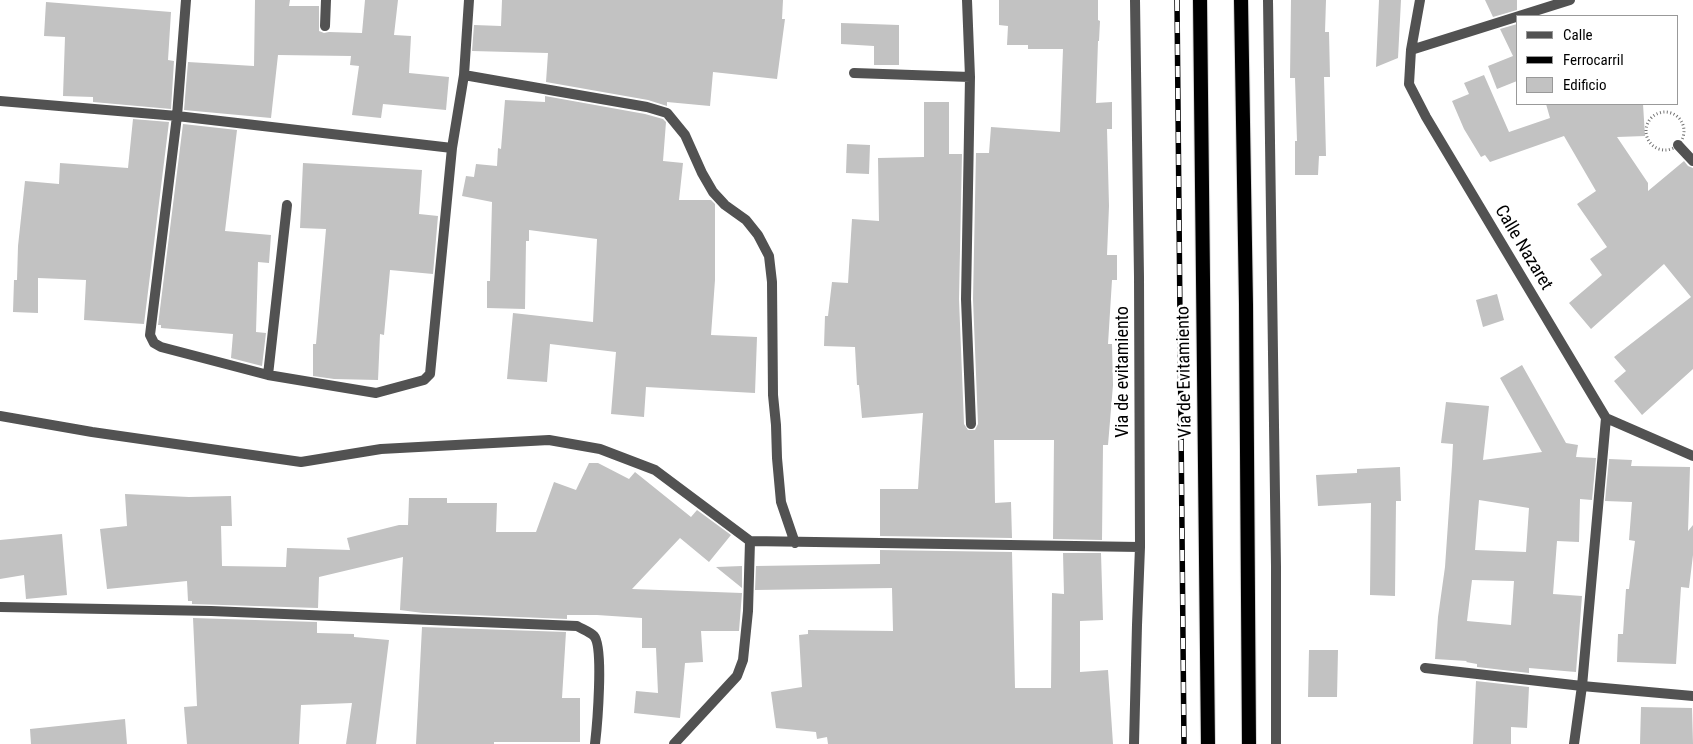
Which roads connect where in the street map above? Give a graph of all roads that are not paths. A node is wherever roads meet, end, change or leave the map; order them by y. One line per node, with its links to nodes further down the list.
1 (186, 0): 19 (street)
2 (326, 0): 13 (street)
3 (469, 0): 16 (street)
4 (968, 0): 17 (street)
5 (1135, 0): 31 (street, Via de evitamiento)
6 (1200, 0): 39 (highway, Vía de Evitamiento)
7 (1241, 0): 40 (highway)
8 (1268, 0): 41 (street)
9 (1420, 0): 14 (street, Calle Nazaret)
10 (1570, 0): 11 (street)
11 (1522, 15)
12 (1516, 17): 14 (street)
13 (325, 26)
14 (1411, 50): 26 (street, Calle Nazaret)
15 (854, 73): 17 (street)
16 (464, 75): 21 (street); 30 (street)
17 (970, 77): 27 (street)
18 (0, 101): 19 (street)
19 (177, 116): 21 (street); 24 (street)
20 (1678, 145): 22 (street)
21 (452, 148): 24 (street)
22 (1693, 161)
23 (287, 205): 24 (street)
24 (268, 375)
25 (0, 416): 29 (street)
26 (1606, 418): 28 (street); 34 (street)
27 (971, 424)
28 (1693, 456)
29 (750, 541): 30 (street); 37 (street)
30 (795, 543): 31 (street)
31 (1140, 547): 38 (street, Via de evitamiento)
32 (0, 607): 36 (street)
33 (1425, 668): 34 (street)
34 (1582, 686): 35 (street); 42 (street)
35 (1693, 696)
36 (595, 744)
37 (674, 744)
38 (1134, 744)
39 (1208, 744)
40 (1249, 744)
41 (1276, 744)
42 (1574, 744)

